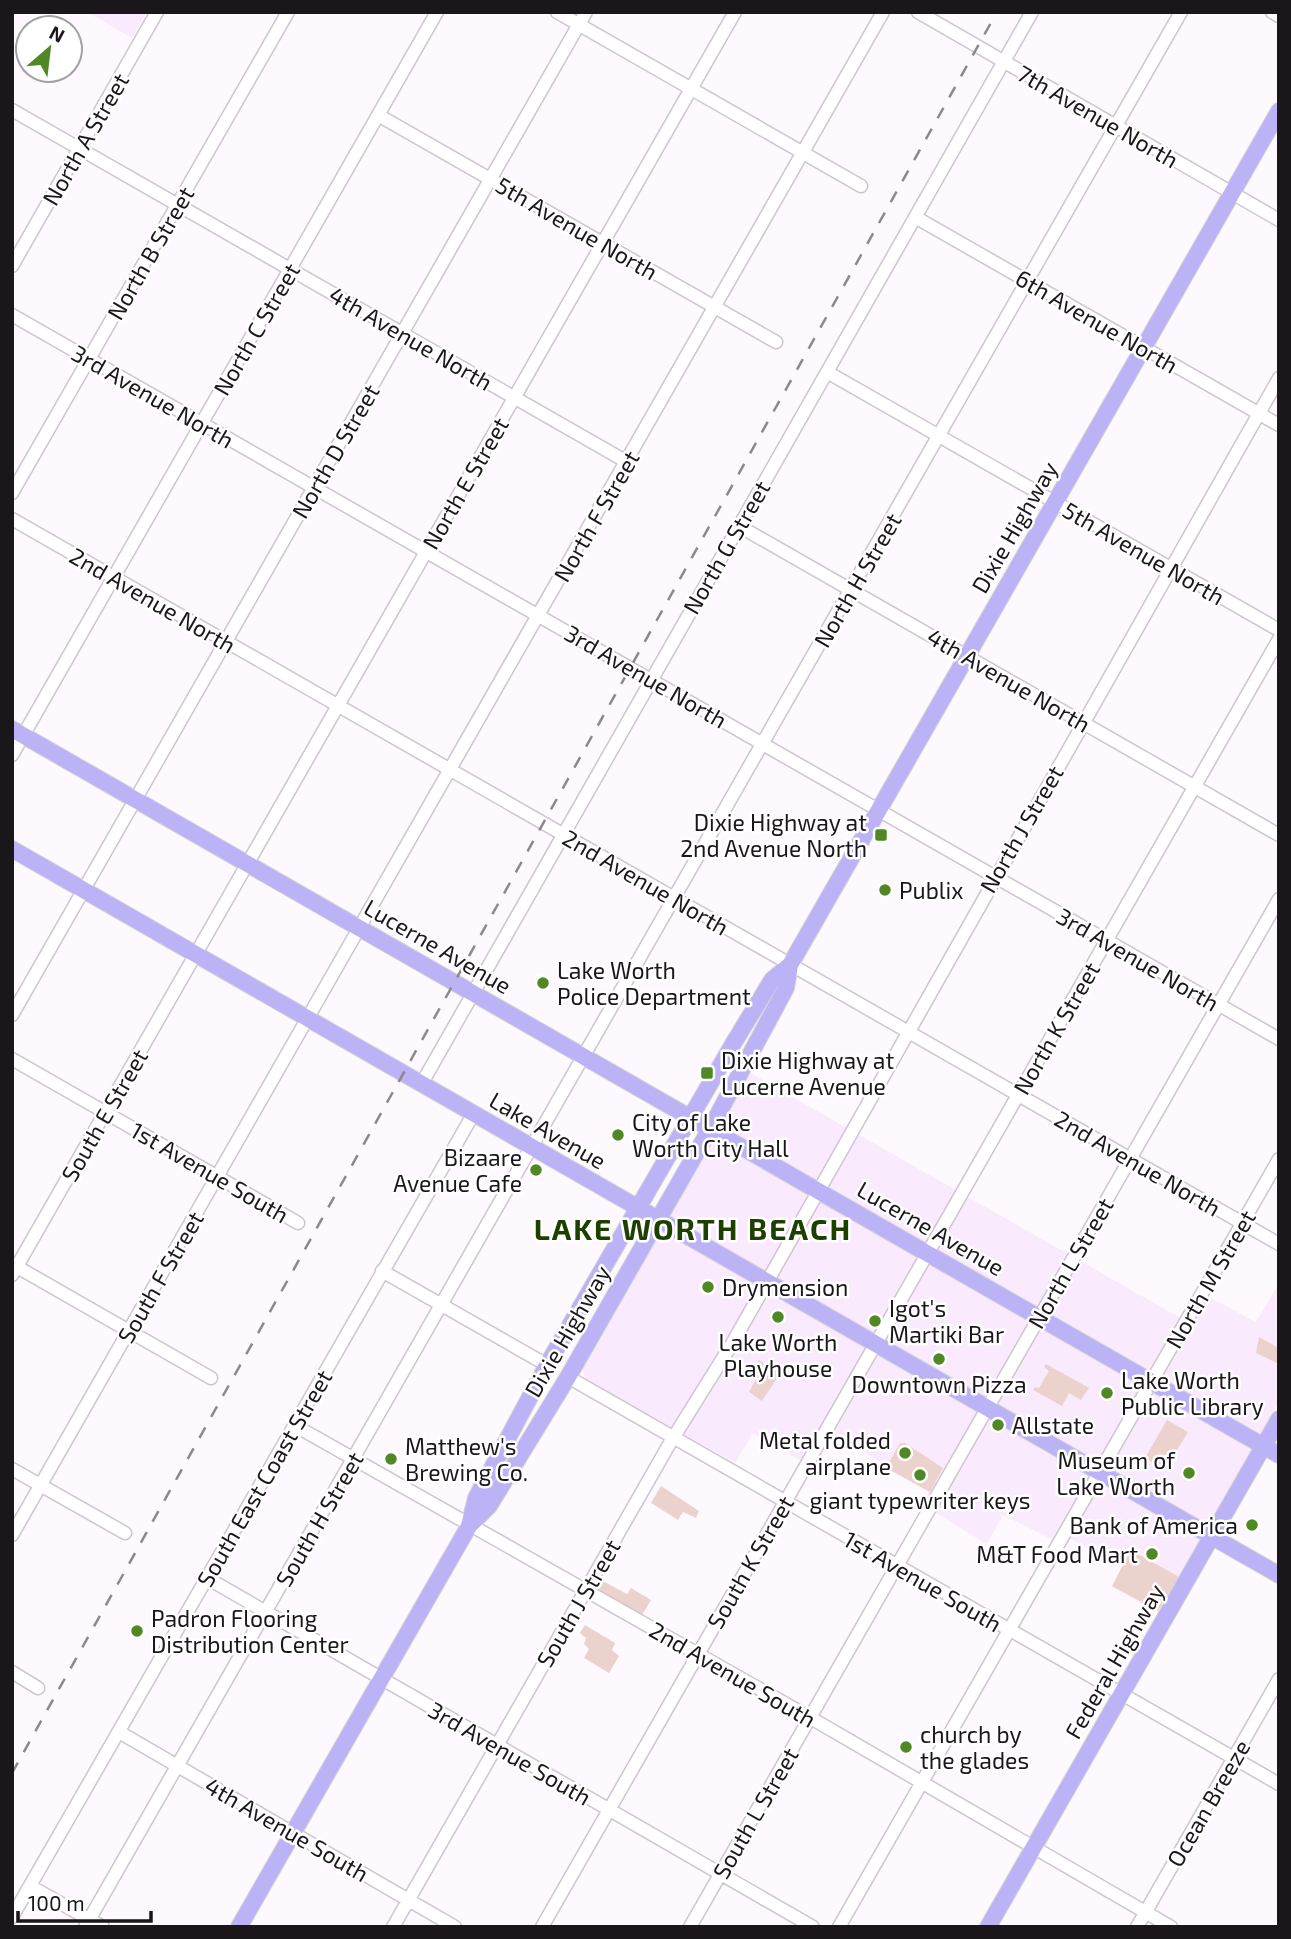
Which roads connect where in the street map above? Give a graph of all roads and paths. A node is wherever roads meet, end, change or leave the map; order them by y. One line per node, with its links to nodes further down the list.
1 (157, 12): 20 (street, North A Street)
2 (288, 12): 25 (street, North B Street)
3 (437, 12): 18 (street, North C Street)
4 (557, 12): 13 (street)
5 (586, 12): 13 (street, North D Street)
6 (734, 12): 15 (street, North E Street)
7 (883, 12): 21 (street, North F Street)
8 (918, 12): 14 (street, 7th Avenue North)
9 (1032, 12): 14 (street, North G Street)
10 (1181, 12): 19 (street, North H Street)
11 (1272, 12): 12 (street)
12 (1279, 16)
13 (579, 25): 15 (street); 22 (street, North D Street)
14 (1004, 62): 19 (street, 7th Avenue North); 26 (street, North G Street)
15 (691, 89): 21 (street); 28 (street, North E Street)
16 (12, 110): 20 (street, 4th Avenue North)
17 (1279, 111): 24 (main road, Dixie Highway)
18 (378, 115): 22 (street, 5th Avenue North); 30 (street, North C Street)
19 (1116, 125): 24 (street, 7th Avenue North); 31 (street, North H Street)
20 (79, 148): 25 (street, 4th Avenue North); 29 (street, North A Street)
21 (803, 153): 23 (street); 32 (street, North F Street)
22 (490, 179): 28 (street, 5th Avenue North); 34 (street, North D Street)
23 (861, 186)
24 (1232, 193): 27 (street, 7th Avenue North); 36 (main road, Dixie Highway)
25 (178, 205): 30 (street, 4th Avenue North); 37 (street, North B Street)
26 (915, 217): 31 (street, 6th Avenue North); 38 (street, North G Street)
27 (1279, 220)
28 (603, 243): 32 (street, 5th Avenue North); 40 (street, North E Street)
29 (12, 266)
30 (290, 269): 34 (street, 4th Avenue North); 42 (street, North C Street)
31 (1027, 281): 36 (street, 6th Avenue North); 44 (street, North H Street)
32 (715, 307): 35 (street, 5th Avenue North); 45 (street, North F Street)
33 (12, 315): 37 (street, 3rd Avenue North)
34 (402, 333): 40 (street, 4th Avenue North); 46 (street, North D Street)
35 (776, 342)
36 (1143, 346): 41 (street, 6th Avenue North); 48 (main road, Dixie Highway)
37 (89, 359): 42 (street, 3rd Avenue North); 47 (street, North B Street)
38 (827, 372): 44 (street, 5th Avenue North); 50 (street, North G Street)
39 (1279, 378): 41 (street, North J Street)
40 (514, 397): 45 (street, 4th Avenue North); 51 (street, North E Street)
41 (1259, 414): 43 (street, 6th Avenue North); 52 (street, North J Street)
42 (202, 423): 46 (street, 3rd Avenue North); 53 (street, North C Street)
43 (1279, 425)
44 (939, 436): 48 (street, 5th Avenue North); 54 (street, North H Street)
45 (626, 462): 55 (street, North F Street)
46 (314, 487): 51 (street, 3rd Avenue North); 58 (street, North D Street)
47 (12, 493)
48 (1054, 502): 52 (street, 5th Avenue North); 59 (main road, Dixie Highway)
49 (12, 519): 53 (street, 2nd Avenue North)
50 (739, 526): 54 (street, 4th Avenue North); 60 (street, North G Street)
51 (426, 551): 55 (street, 3rd Avenue North); 61 (street, North E Street)
52 (1170, 568): 56 (street, 5th Avenue North); 62 (street, North J Street)
53 (114, 578): 58 (street, 2nd Avenue North); 63 (street, North C Street)
54 (851, 590): 59 (street, 4th Avenue North); 64 (street, North H Street)
55 (538, 615): 60 (street, 3rd Avenue North); 66 (street, North F Street)
56 (1279, 630)
57 (1279, 639): 67 (street, North K Street)
58 (226, 642): 61 (street, 2nd Avenue North); 68 (street, North D Street)
59 (966, 656): 62 (street, 4th Avenue North); 69 (main road, Dixie Highway)
60 (651, 678): 64 (street, 3rd Avenue North); 70 (street, North G Street)
61 (338, 706): 66 (street, 2nd Avenue North); 73 (street, North E Street)
62 (1082, 722): 67 (street, 4th Avenue North); 74 (street, North J Street)
63 (18, 732): 65 (street, North C Street); 68 (main road, Lucerne Avenue)
64 (763, 743): 69 (street, 3rd Avenue North); 76 (street, North H Street)
65 (12, 755)
66 (450, 770): 70 (street, 2nd Avenue North); 78 (street, North F Street)
67 (1194, 786): 71 (street, 4th Avenue North); 79 (street, North K Street)
68 (135, 799): 73 (main road, Lucerne Avenue); 75 (street, North D Street)
69 (878, 811): 74 (street, 3rd Avenue North); 81 (main road, Dixie Highway)
70 (563, 834): 76 (street, 2nd Avenue North); 82 (street, North G Street)
71 (1279, 835)
72 (12, 849): 75 (main road, Lake Avenue)
73 (248, 863): 78 (main road, Lucerne Avenue); 80 (street, North E Street)
74 (994, 876): 79 (street, 3rd Avenue North); 86 (street, North J Street)
75 (84, 890): 80 (main road, Lake Avenue); 84 (street, North D Street)
76 (674, 898): 81 (street, 2nd Avenue North); 88 (street, North H Street)
77 (1279, 899): 83 (street, North L Street)
78 (360, 928): 82 (main road, Lucerne Avenue); 85 (street, North F Street)
79 (1106, 940): 83 (street, 3rd Avenue North); 91 (street, North K Street)
80 (195, 954): 85 (main road, Lake Avenue); 92 (street, South E Street)
81 (789, 965): 86 (street, 2nd Avenue North); 94 (main road, Dixie Highway); 95 (main road, Dixie Highway)
82 (472, 992): 88 (main road, Lucerne Avenue); 90 (street, North G Street)
83 (1218, 1005): 87 (street, 3rd Avenue North); 97 (street, North L Street)
84 (12, 1015)
85 (308, 1019): 90 (main road, Lake Avenue); 99 (street, South F Street)
86 (907, 1032): 91 (street, 2nd Avenue North); 100 (street, North J Street)
87 (1279, 1040)
88 (584, 1056): 94 (main road, Lucerne Avenue); 96 (street, North H Street)
89 (12, 1059): 92 (street, 1st Avenue South)
90 (422, 1083): 93 (main road, Lake Avenue)
91 (1018, 1095): 97 (street, 2nd Avenue North); 106 (street, North K Street)
92 (105, 1112): 99 (street, 1st Avenue South); 107 (street, South E Street)
93 (474, 1113): 96 (main road, Lake Avenue); 108 (street, South East Coast Street)
94 (689, 1117): 95 (main road, Lucerne Avenue); 101 (main road, Dixie Highway)
95 (710, 1129): 100 (main road, Lucerne Avenue); 102 (main road, Dixie Highway)
96 (532, 1147): 101 (main road, Lake Avenue); 110 (street, South H Street)
97 (1130, 1159): 104 (street, 2nd Avenue North); 111 (street, North L Street)
98 (1279, 1159): 104 (street, North M Street)
99 (217, 1177): 103 (street, 1st Avenue South); 112 (street, South F Street)
100 (819, 1190): 106 (main road, Lucerne Avenue); 109 (street, North J Street)
101 (637, 1208): 102 (main road, Lake Avenue); 114 (main road, Dixie Highway)
102 (657, 1219): 109 (main road, Lake Avenue); 115 (main road, Dixie Highway)
103 (298, 1223)
104 (1242, 1223): 105 (street, 2nd Avenue North); 117 (street, North M Street)
105 (1279, 1244)
106 (928, 1252): 111 (main road, Lucerne Avenue); 113 (street, North K Street)
107 (14, 1268): 112 (street)
108 (382, 1271): 110 (street); 120 (street, South East Coast Street)
109 (767, 1282): 113 (main road, Lake Avenue); 121 (street, South J Street)
110 (442, 1305): 114 (street); 124 (street, South H Street)
111 (1040, 1317): 117 (main road, Lucerne Avenue); 118 (street, North L Street)
112 (129, 1331): 116 (street); 127 (street, South F Street)
113 (875, 1344): 118 (main road, Lake Avenue); 128 (street, South K Street)
114 (547, 1365): 129 (main road, Dixie Highway)
115 (568, 1377): 121 (street, 1st Avenue South); 129 (main road, Dixie Highway)
116 (211, 1378)
117 (1152, 1381): 122 (main road, Lucerne Avenue); 126 (street, North M Street)
118 (987, 1408): 126 (main road, Lake Avenue); 133 (street, South L Street)
119 (1279, 1419): 122 (main road, Federal Highway)
120 (294, 1425): 124 (street, 2nd Avenue South); 135 (street, South East Coast Street)
121 (674, 1437): 128 (street, 1st Avenue South); 136 (street, South J Street)
122 (1263, 1446): 123 (main road, Lucerne Avenue); 132 (main road, Federal Highway)
123 (1279, 1455)
124 (354, 1459): 129 (street, 2nd Avenue South); 137 (street, South H Street)
125 (12, 1469): 127 (street)
126 (1100, 1471): 132 (main road, Lake Avenue); 138 (street, North M Street)
127 (41, 1485): 130 (street); 131 (street, South F Street)
128 (785, 1501): 133 (street, 1st Avenue South); 139 (street, South K Street)
129 (469, 1526): 136 (street, 2nd Avenue South); 141 (main road, Dixie Highway)
130 (125, 1533)
131 (12, 1535)
132 (1212, 1536): 134 (main road, Lake Avenue); 144 (main road, Federal Highway)
133 (897, 1566): 138 (street, 1st Avenue South); 145 (street, South L Street)
134 (1279, 1575)
135 (207, 1578): 137 (street, 3rd Avenue South); 146 (street, South East Coast Street)
136 (585, 1590): 139 (street, 2nd Avenue South); 147 (street, South J Street)
137 (266, 1611): 141 (street, 3rd Avenue South); 149 (street, South H Street)
138 (1009, 1630): 144 (street, 1st Avenue South); 150 (street, North M Street)
139 (698, 1654): 145 (street, 2nd Avenue South); 152 (street, South K Street)
140 (12, 1672): 143 (street)
141 (381, 1678): 147 (street, 3rd Avenue South); 153 (main road, Dixie Highway)
142 (1279, 1679): 148 (street, Ocean Breeze)
143 (38, 1688)
144 (1122, 1693): 148 (street, 1st Avenue South); 154 (main road, Federal Highway)
145 (810, 1718): 150 (street, 2nd Avenue South); 155 (street, South L Street)
146 (119, 1732): 149 (street, 4th Avenue South); 156 (street, South East Coast Street)
147 (497, 1745): 152 (street, 3rd Avenue South); 157 (street, South J Street)
148 (1233, 1758): 151 (street, 1st Avenue South); 158 (street, Ocean Breeze)
149 (178, 1765): 153 (street, 4th Avenue South); 160 (street, South H Street)
150 (921, 1782): 154 (street, 2nd Avenue South); 168 (street, North M Street)
151 (1279, 1784)
152 (608, 1810): 155 (street, 3rd Avenue South); 165 (street, South K Street)
153 (293, 1833): 157 (street, 4th Avenue South); 162 (main road, Dixie Highway)
154 (1034, 1846): 158 (street, 2nd Avenue South); 169 (main road, Federal Highway)
155 (721, 1874): 166 (street, South L Street); 167 (street, 3rd Avenue South)
156 (30, 1886): 159 (street, South East Coast Street); 160 (street)
157 (408, 1900): 163 (street, South J Street); 164 (street, 4th Avenue South)
158 (1145, 1912): 170 (street, Ocean Breeze); 171 (street, 2nd Avenue South)
159 (12, 1917)
160 (87, 1923): 161 (street)
161 (103, 1927)
162 (239, 1927)
163 (393, 1927)
164 (455, 1927)
165 (542, 1927)
166 (690, 1927)
167 (813, 1927)
168 (839, 1927)
169 (988, 1927)
170 (1137, 1927)
171 (1171, 1927)

